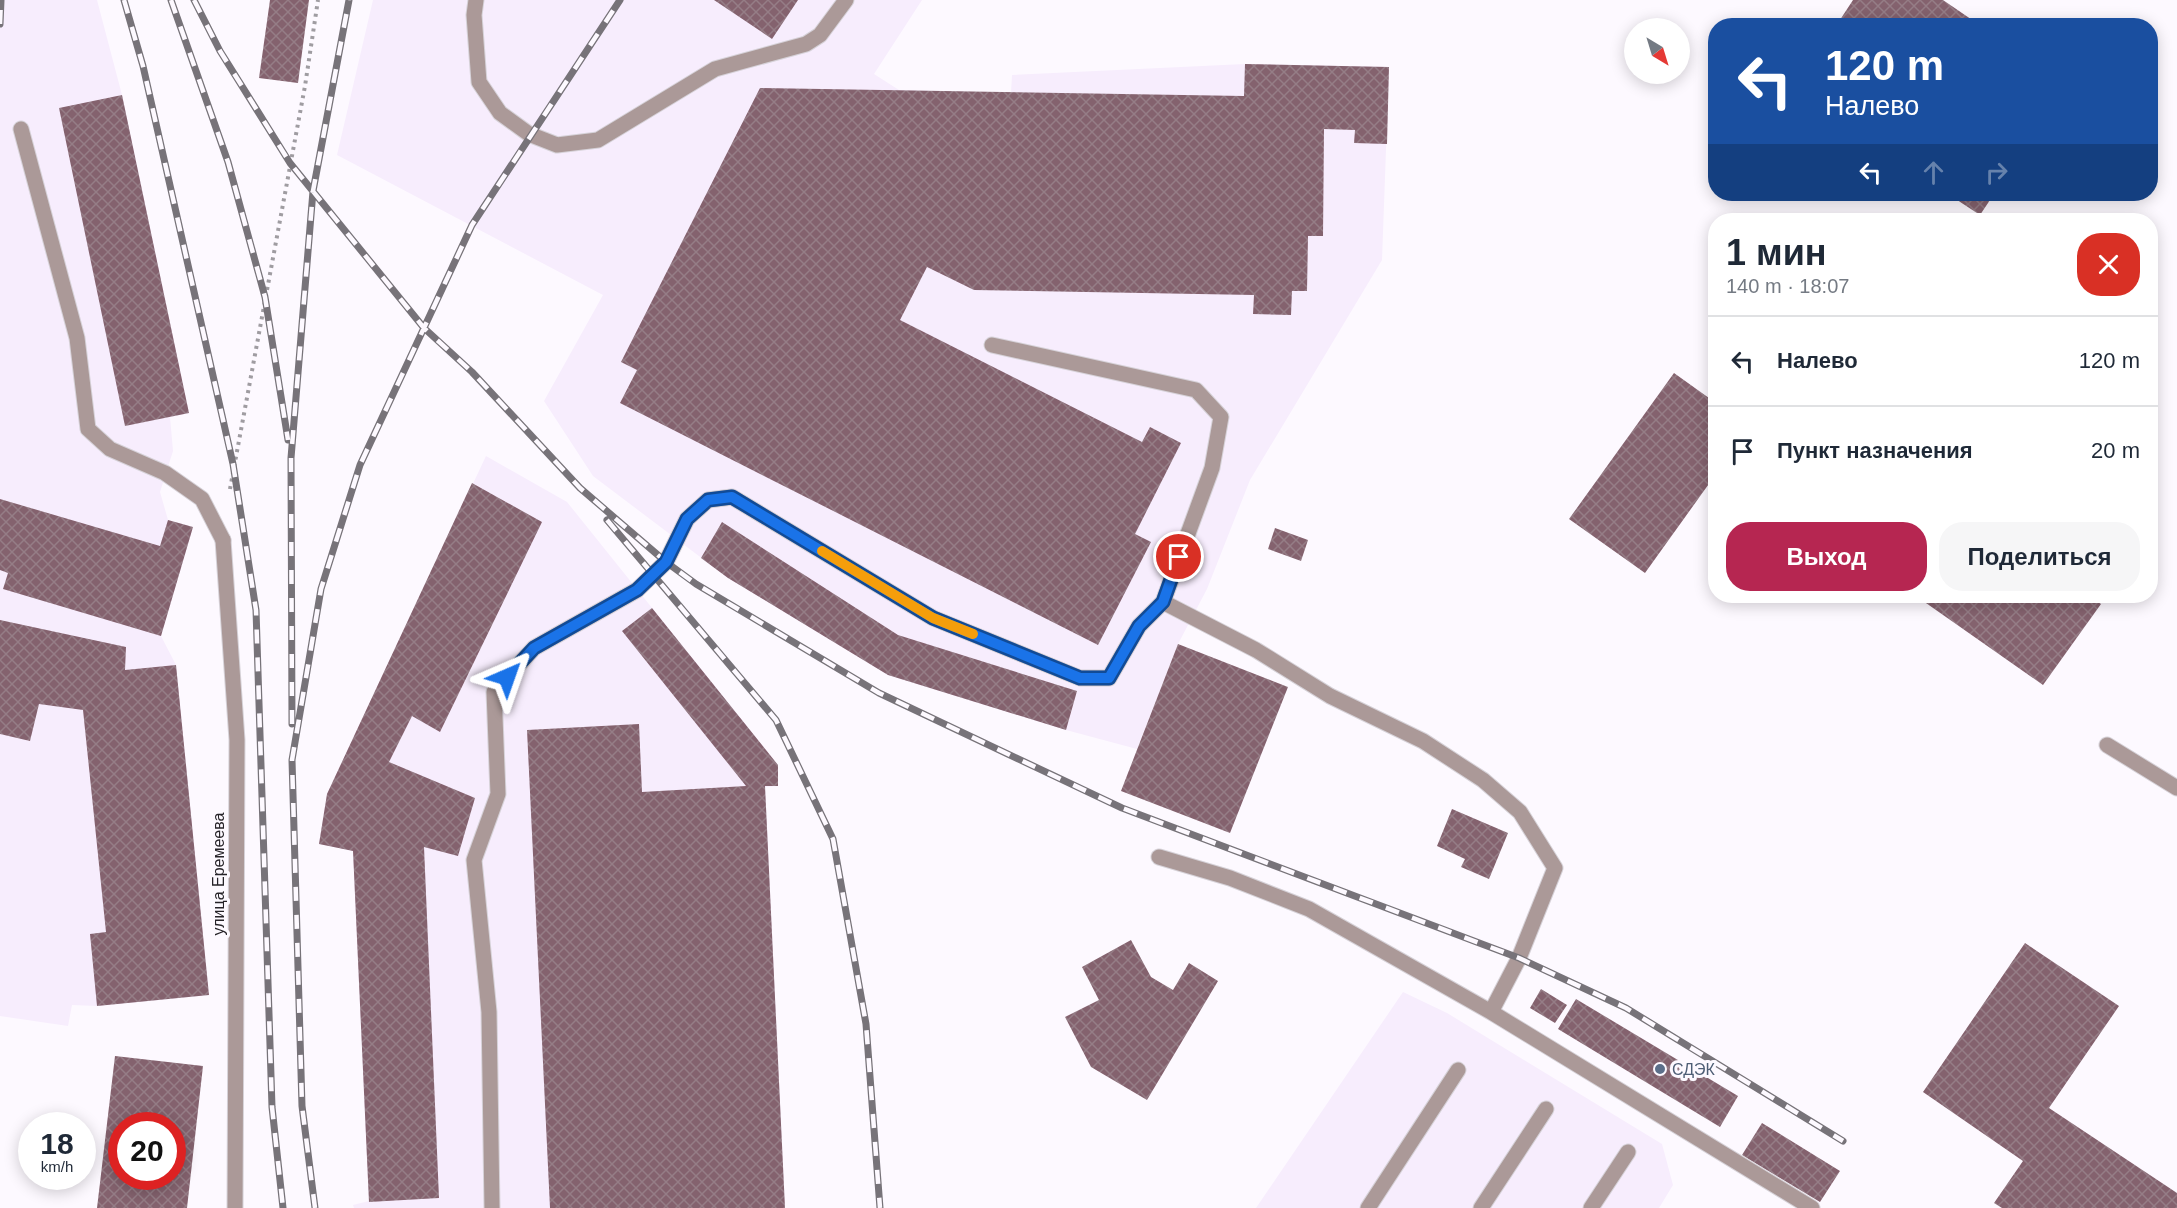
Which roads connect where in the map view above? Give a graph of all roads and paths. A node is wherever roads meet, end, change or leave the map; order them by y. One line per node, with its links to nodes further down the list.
1 (318, 0): 6 (path)
2 (476, 0): 3 (street)
3 (846, 0)
4 (21, 129): 6 (street)
5 (992, 345): 7 (street)
6 (223, 540): 15 (street, улица Еремеева)
7 (1163, 602): 11 (street); 16 (street)
8 (2107, 745): 9 (street)
9 (2177, 788)
10 (1159, 857): 11 (street)
11 (1491, 1012): 20 (street)
12 (1458, 1070): 17 (street)
13 (1546, 1109): 18 (street)
14 (1628, 1152): 19 (street)
15 (235, 1208)
16 (492, 1208)
17 (1368, 1208)
18 (1481, 1208)
19 (1591, 1208)
20 (1812, 1208)

